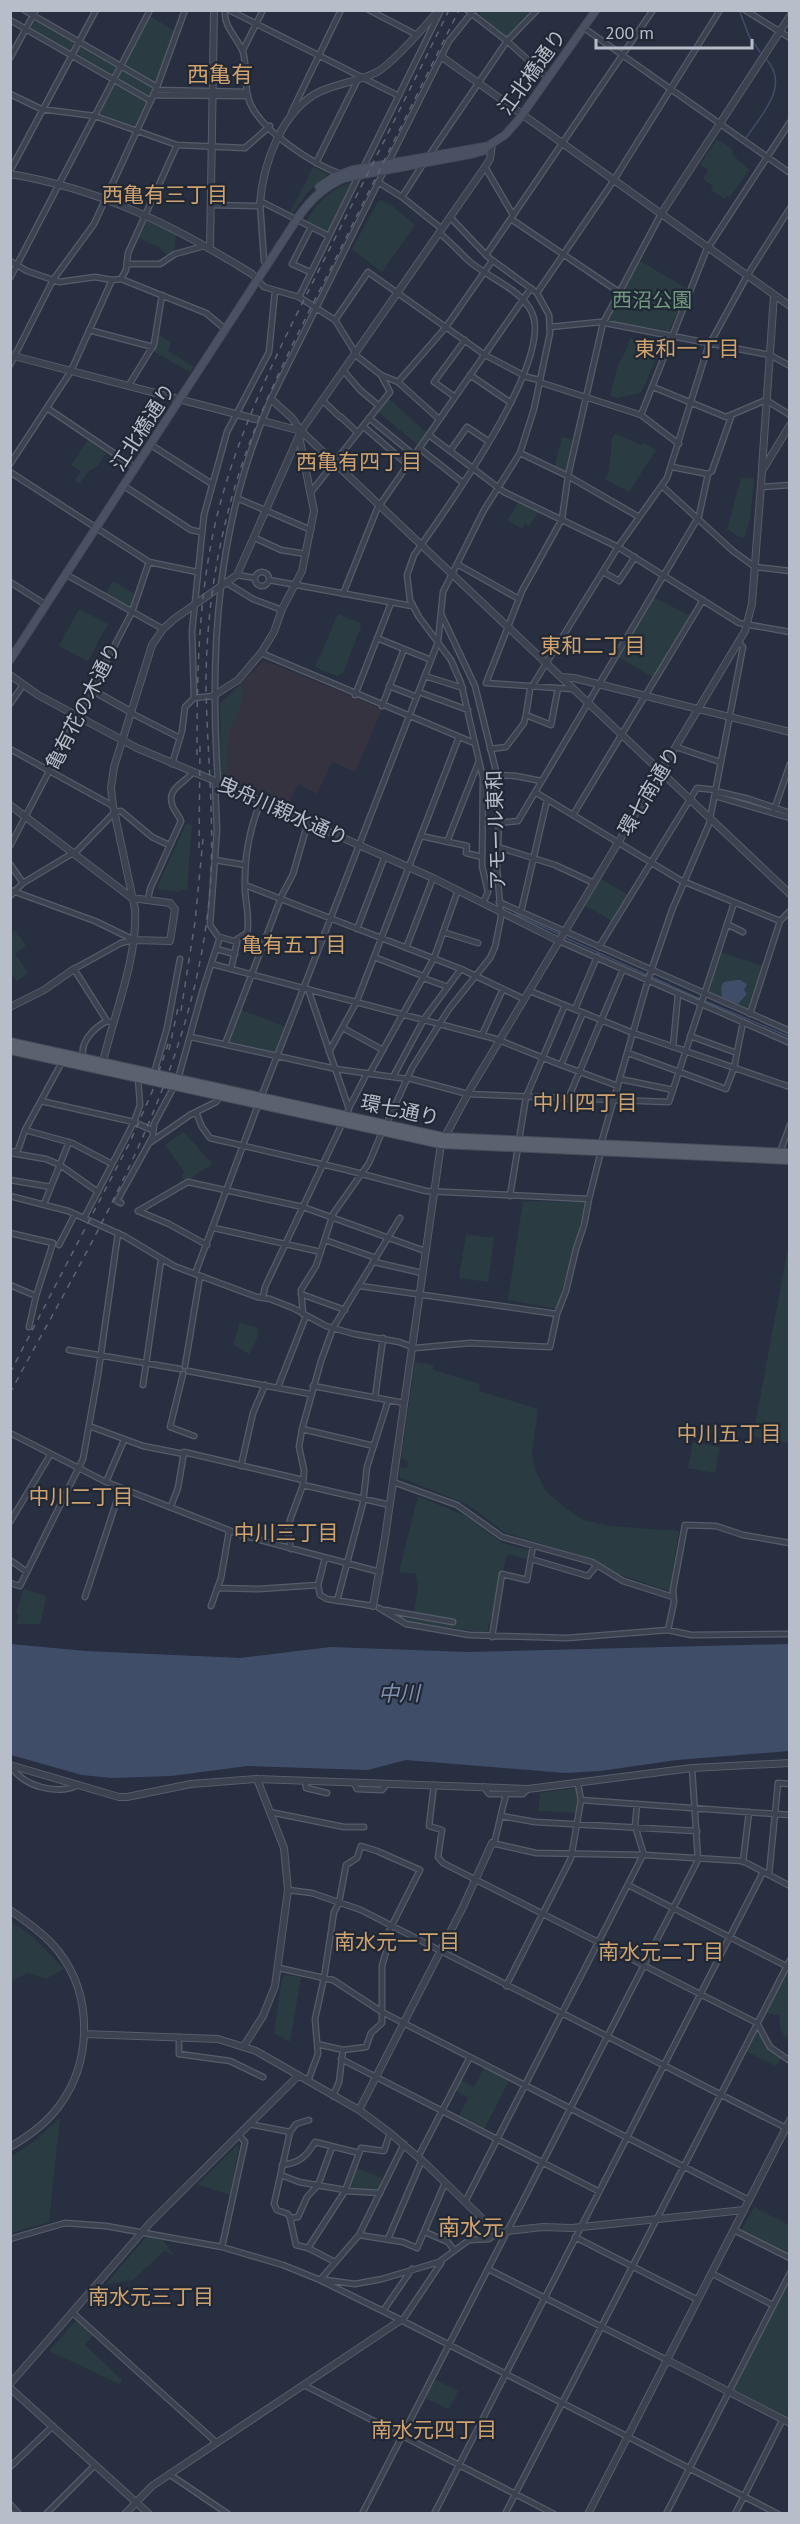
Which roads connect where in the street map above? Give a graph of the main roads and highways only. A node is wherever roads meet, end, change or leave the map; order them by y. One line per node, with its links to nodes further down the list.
1 (596, 10): 2 (main road, 江北橋通り)
2 (490, 145): 3 (main road, 江北橋通り); 3 (main road, 江北橋通り)
3 (386, 167): 4 (main road, 江北橋通り); 4 (main road, 江北橋通り)
4 (302, 211): 5 (main road, 江北橋通り)
5 (10, 660)
6 (10, 1042): 8 (main road, 環七通り)
7 (10, 1050): 8 (main road, 環七通り)
8 (102, 1066): 9 (main road, 環七通り); 9 (main road, 環七通り)
9 (176, 1082): 10 (main road, 環七通り); 10 (main road, 環七通り)
10 (260, 1101): 11 (main road, 環七通り)
11 (601, 1148): 12 (main road, 環七通り); 13 (main road, 環七通り)
12 (789, 1153)
13 (789, 1160)

